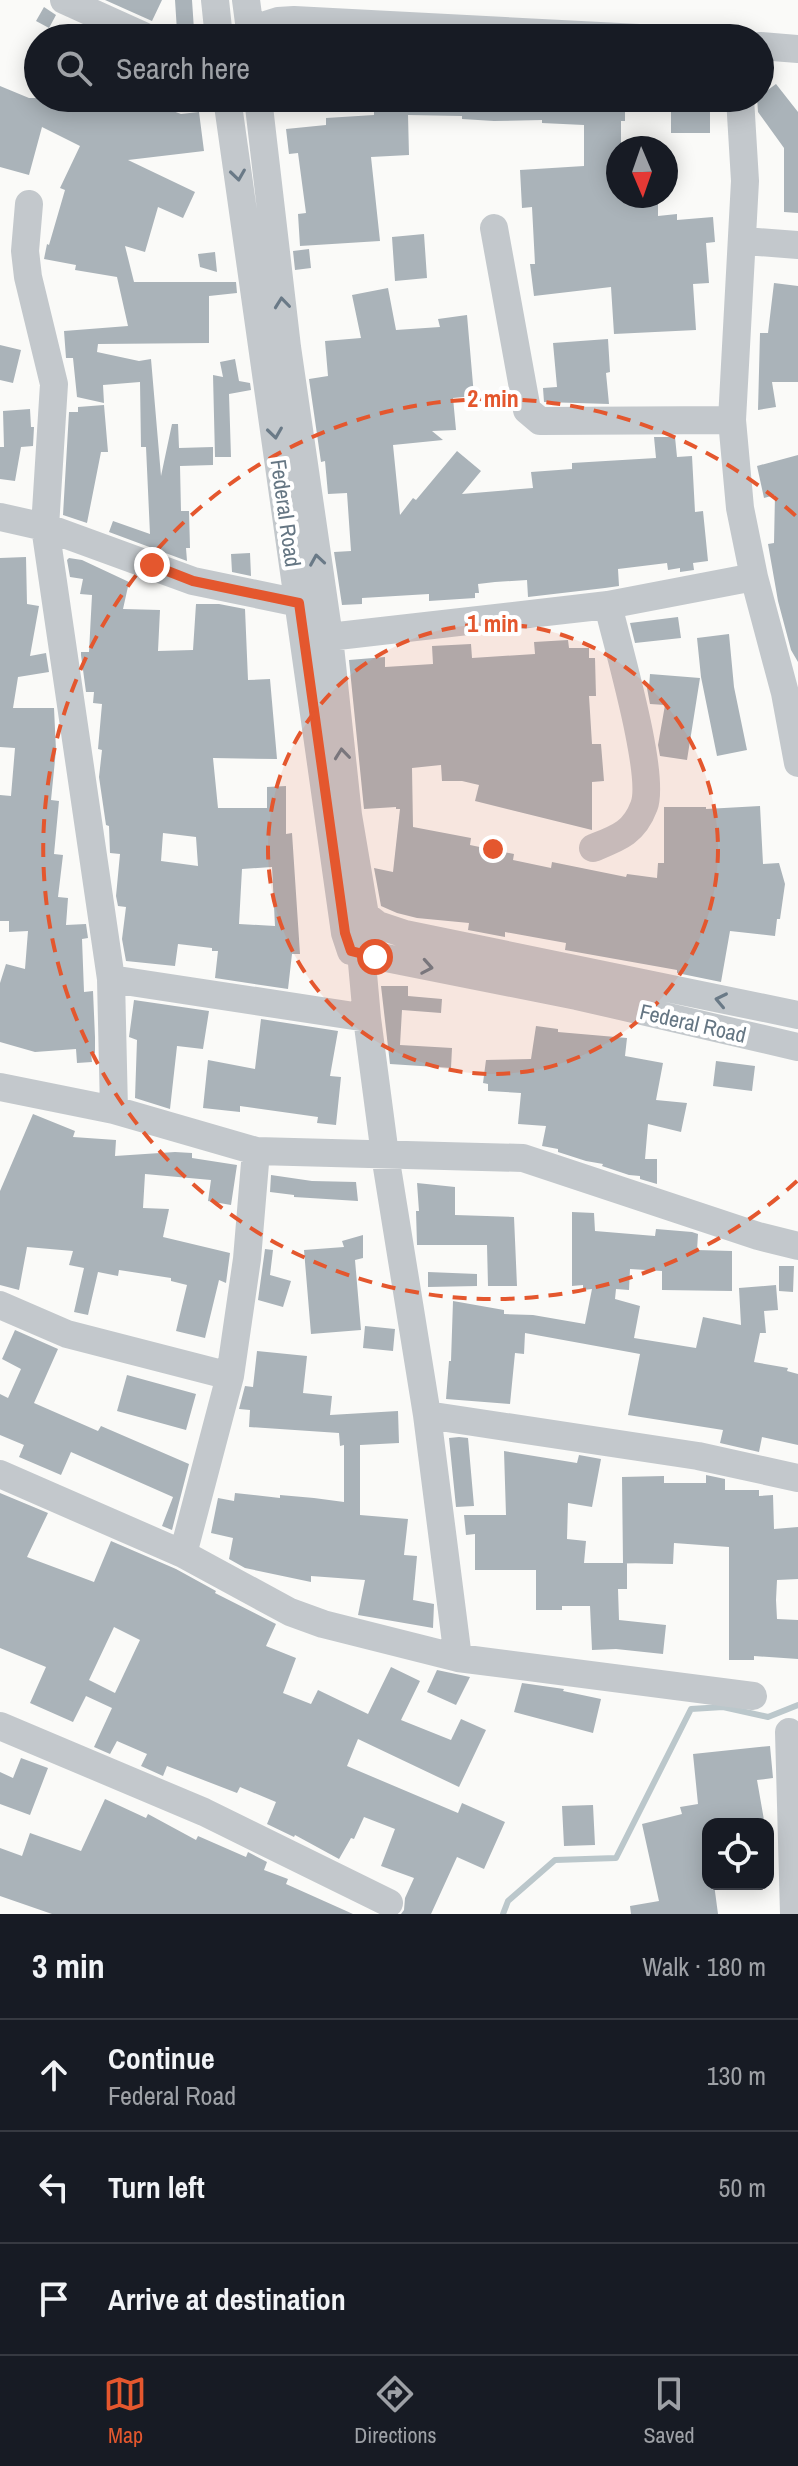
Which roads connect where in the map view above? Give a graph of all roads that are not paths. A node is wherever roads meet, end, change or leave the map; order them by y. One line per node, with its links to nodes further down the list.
1 (64, 0): 5 (street)
2 (215, 0): 6 (street)
3 (246, 0): 7 (street)
4 (436, 13): 8 (street); 9 (street)
5 (117, 24)
6 (218, 24)
7 (249, 24)
8 (272, 24)
9 (525, 24)
10 (774, 47): 11 (street)
11 (798, 49)
12 (229, 112): 23 (street, Federal Road, one-way to 23)
13 (260, 112): 25 (street, Federal Road, one-way to 13)
14 (741, 112): 17 (street)
15 (29, 204): 21 (street)
16 (494, 228): 19 (street)
17 (744, 241): 18 (street); 19 (street)
18 (798, 245)
19 (732, 420): 22 (street)
20 (0, 517): 21 (street)
21 (45, 527): 23 (street); 30 (street)
22 (754, 577): 24 (street); 26 (street)
23 (299, 603): 29 (street, Federal Road)
24 (608, 605): 25 (street); 27 (street)
25 (329, 637): 28 (street, Federal Road, one-way to 25)
26 (798, 763)
27 (593, 848)
28 (365, 915): 29 (street); 31 (street, Federal Road, one-way to 28)
29 (361, 952): 32 (street); 33 (street, Federal Road, one-way to 33)
30 (111, 979): 32 (street); 35 (street)
31 (798, 1015)
32 (367, 1018): 37 (street)
33 (798, 1047)
34 (0, 1087): 35 (street)
35 (114, 1110): 36 (street)
36 (256, 1151): 37 (street); 40 (street)
37 (385, 1155): 38 (street); 41 (street)
38 (798, 1246)
39 (0, 1305): 40 (street)
40 (230, 1376): 44 (street)
41 (427, 1415): 43 (street); 45 (street)
42 (0, 1474): 44 (street)
43 (798, 1478)
44 (183, 1554): 45 (street)
45 (458, 1658): 46 (street)
46 (753, 1696)
47 (0, 1726): 49 (street)
48 (789, 1732): 50 (street)
49 (389, 1903)
50 (794, 1914)

